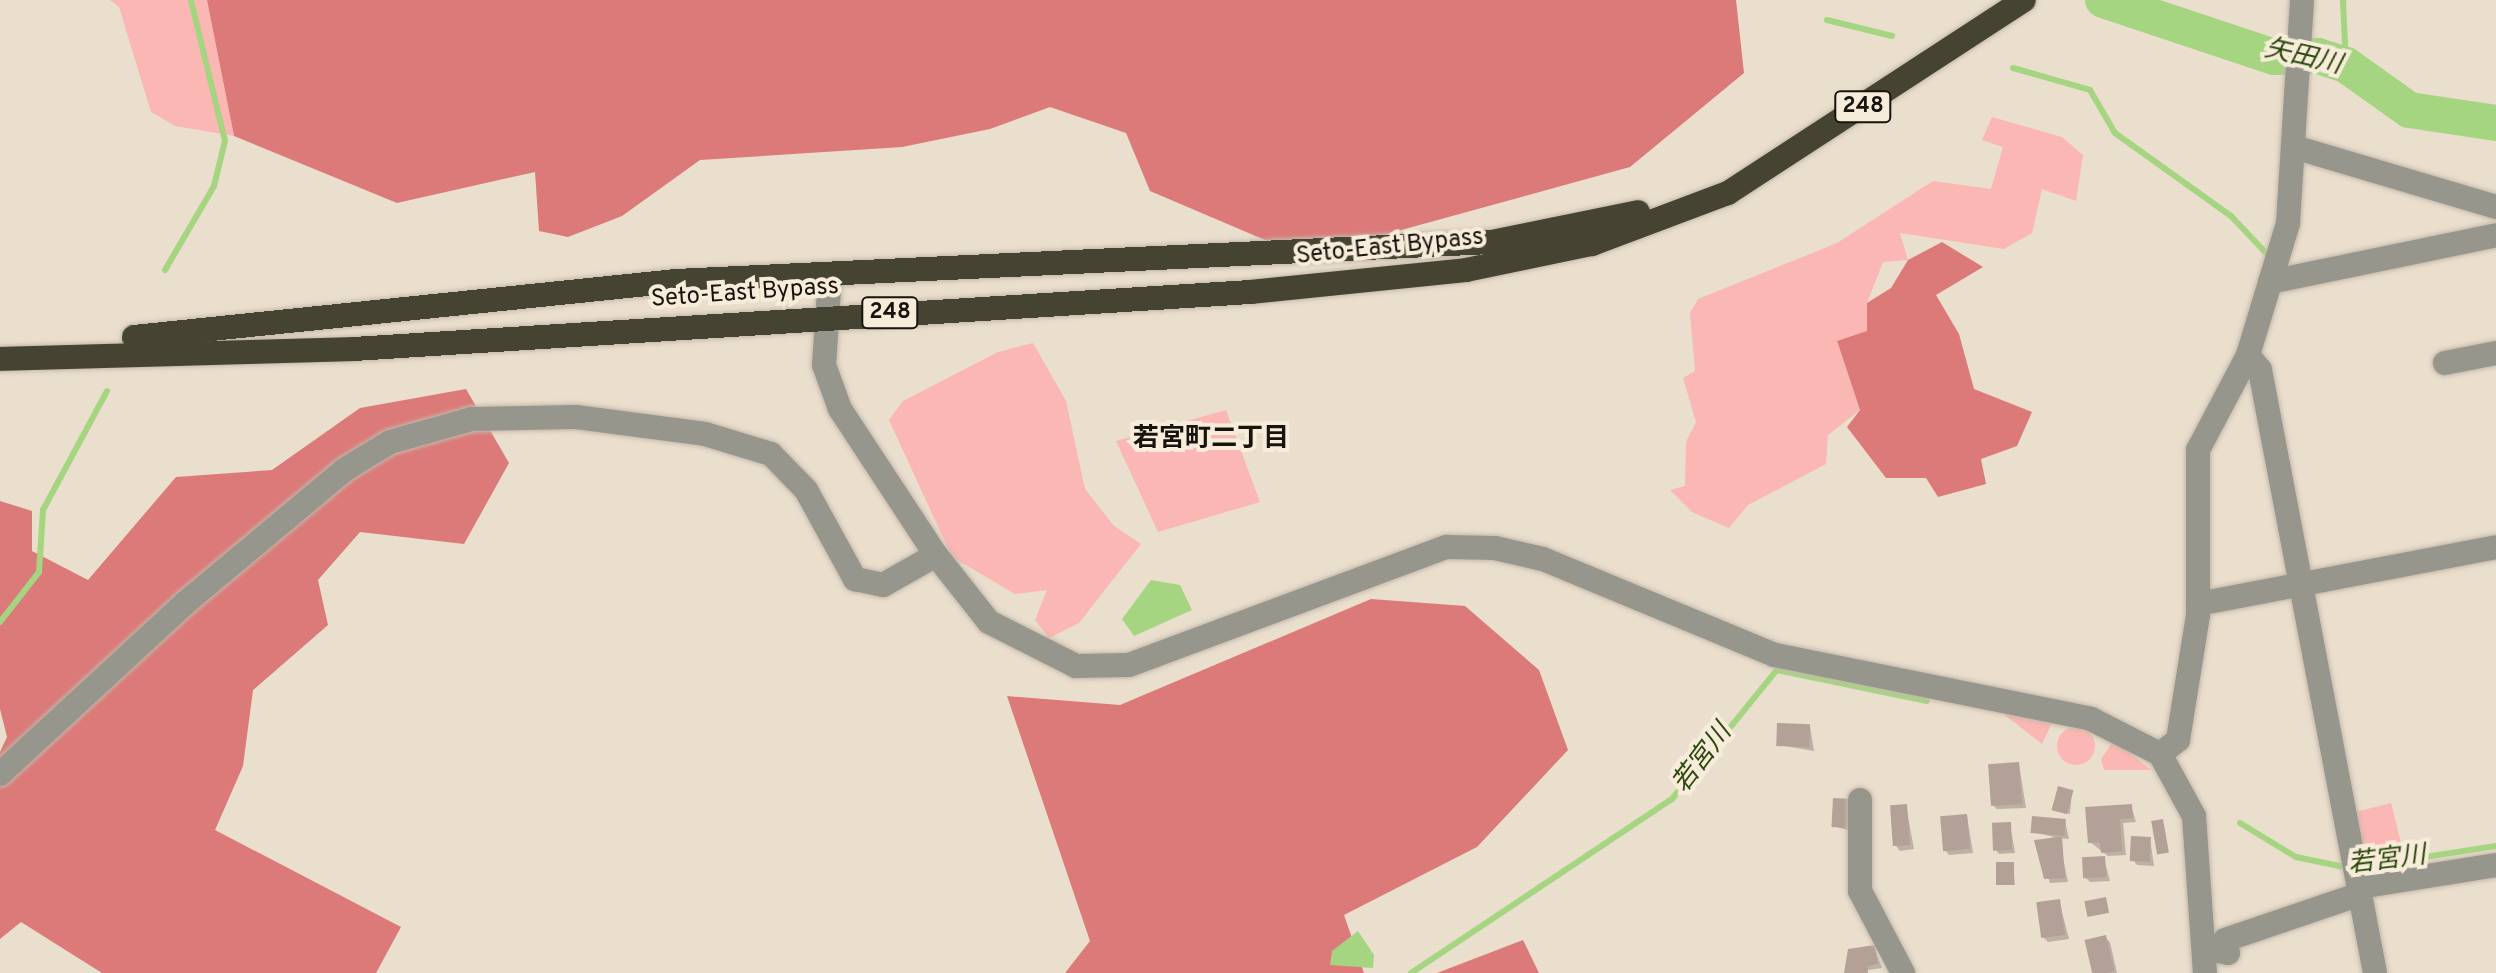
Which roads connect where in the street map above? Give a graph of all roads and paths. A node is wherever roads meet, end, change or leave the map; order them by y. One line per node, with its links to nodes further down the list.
1 (2024, 0): 4 (highway, Seto-East Bypass / 248)
2 (2302, 0): 3 (street)
3 (2295, 142): 5 (street); 8 (street)
4 (1762, 171): 7 (highway, Seto-East Bypass / 248); 9 (highway, Seto-East Bypass / 248)
5 (2496, 207)
6 (2496, 235): 8 (street)
7 (830, 275): 9 (street); 10 (highway, Seto-East Bypass / 248)
8 (2270, 282): 12 (street)
9 (829, 316): 13 (highway, Seto-East Bypass / 248); 16 (street)
10 (0, 344)
11 (2496, 353): 14 (street)
12 (2248, 355): 17 (street); 18 (street)
13 (0, 359)
14 (2445, 363)
15 (2496, 547): 17 (street)
16 (936, 555): 19 (street); 20 (street)
17 (2301, 583): 18 (street); 23 (street)
18 (2198, 604): 19 (street)
19 (2160, 754): 24 (street)
20 (0, 774)
21 (1860, 800): 25 (street)
22 (2496, 865): 23 (street)
23 (2357, 880): 24 (street); 26 (street)
24 (2205, 961)
25 (1903, 973)
26 (2375, 973)

